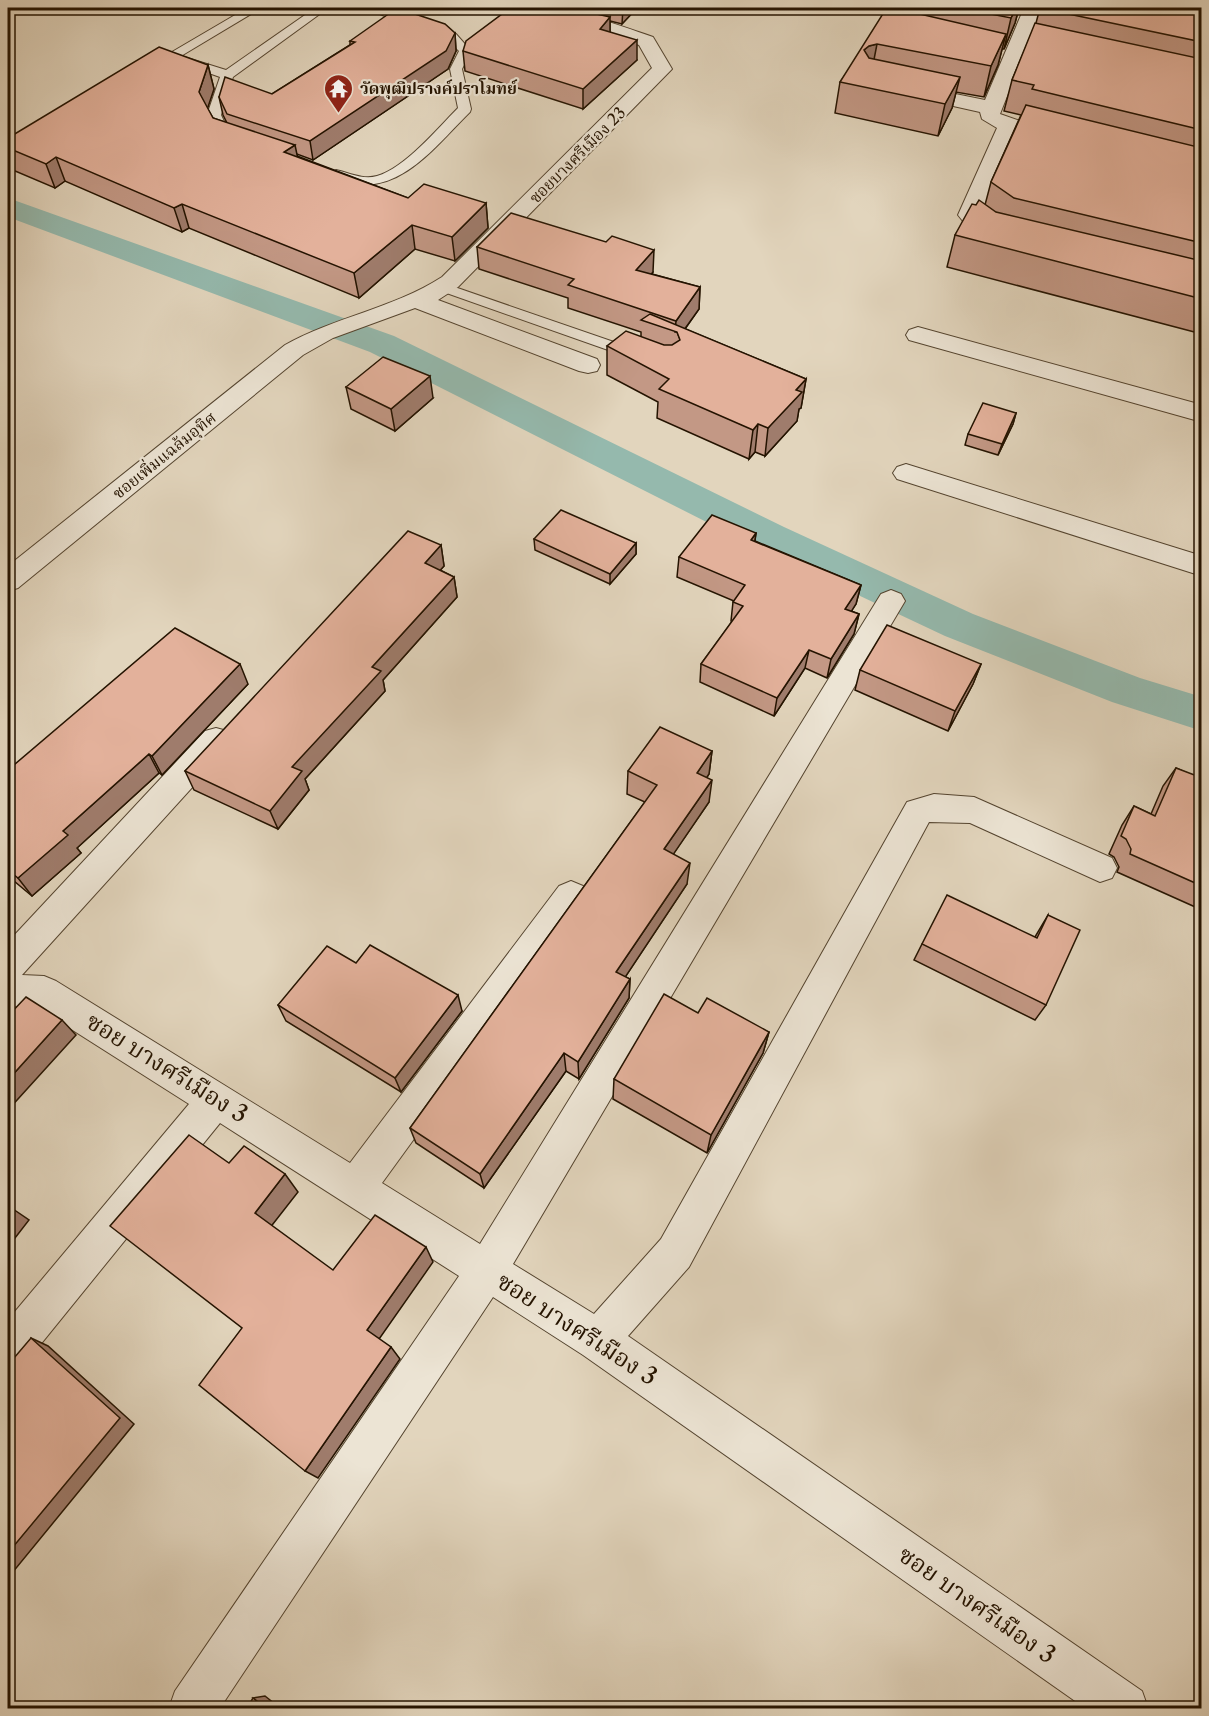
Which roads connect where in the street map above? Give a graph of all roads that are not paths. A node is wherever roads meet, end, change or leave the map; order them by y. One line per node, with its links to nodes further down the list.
1 (255, 8): 10 (lane)
2 (322, 8): 12 (lane)
3 (370, 8): 18 (lane)
4 (524, 8): 20 (street, ซอยบางศรีเมือง 23)
5 (1006, 12): 6 (street)
6 (1031, 12): 8 (street)
7 (1040, 48): 8 (street)
8 (1014, 51): 9 (street); 14 (street)
9 (988, 54)
10 (173, 55): 11 (lane); 12 (lane)
11 (154, 67)
12 (226, 75): 17 (lane)
13 (893, 88): 14 (street)
14 (992, 108): 15 (street)
15 (1009, 125): 16 (street); 19 (street)
16 (1043, 134)
17 (247, 144)
18 (324, 170)
19 (1019, 241)
20 (443, 287): 21 (street, ซอยบางศรีเมือง 23); 24 (lane)
21 (415, 300): 22 (street, ซอยบางศรีเมือง 23); 25 (street)
22 (357, 320): 29 (street, ซอยเพิ่มแฉล้มอุทิศ)
23 (918, 334): 26 (street)
24 (646, 359)
25 (588, 365)
26 (1202, 414)
27 (906, 473): 28 (street)
28 (1202, 566)
29 (8, 581)
30 (891, 601): 38 (street)
31 (234, 722): 34 (street)
32 (1100, 868): 39 (street)
33 (571, 896): 37 (street)
34 (8, 966)
35 (8, 990): 36 (street, ซอย บางศรีเมือง 3)
36 (217, 1099): 37 (street, ซอย บางศรีเมือง 3); 40 (street)
37 (356, 1186): 38 (street, ซอย บางศรีเมือง 3)
38 (487, 1270): 39 (street, ซอย บางศรีเมือง 3); 41 (street)
39 (598, 1340): 42 (street, ซอย บางศรีเมือง 3)
40 (8, 1351)
41 (192, 1708)
42 (1125, 1708)

